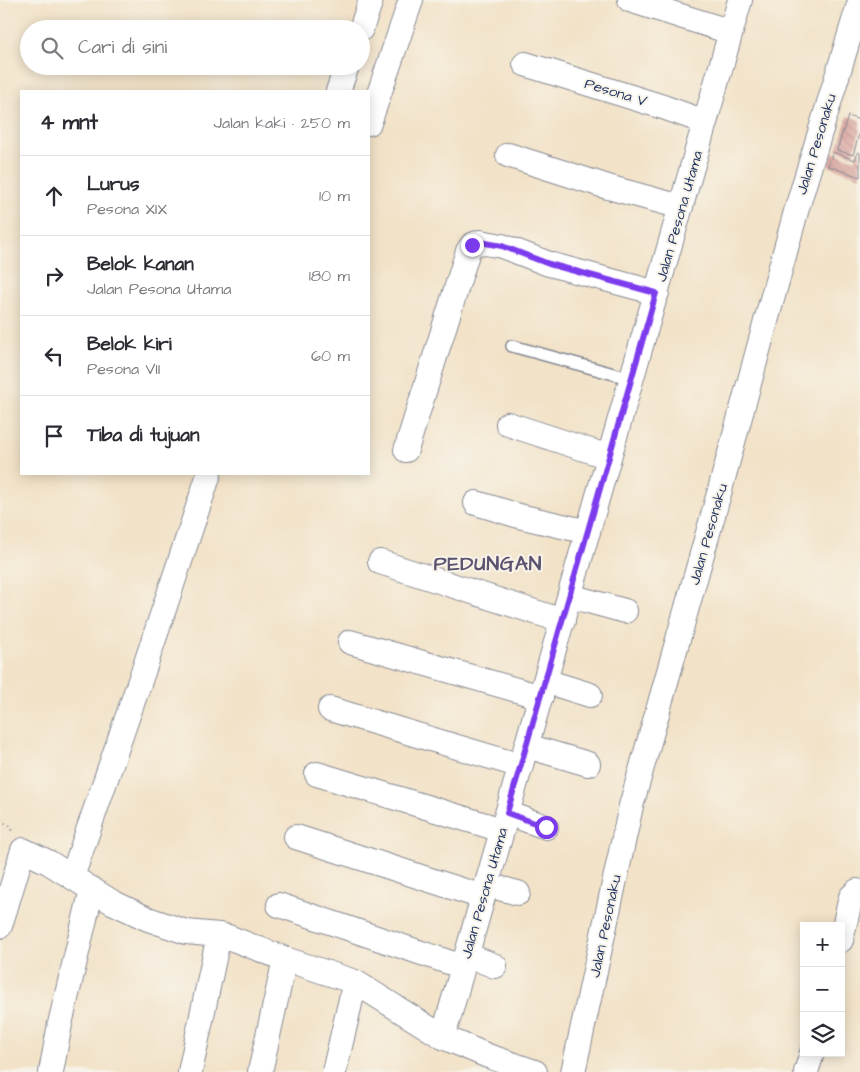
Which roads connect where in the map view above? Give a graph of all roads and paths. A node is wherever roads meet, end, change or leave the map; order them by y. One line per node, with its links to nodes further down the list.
1 (371, 0): 6 (street)
2 (411, 0): 11 (street)
3 (630, 0): 7 (street)
4 (740, 0): 7 (street, Jalan Pesona Utama)
5 (860, 1): 57 (street, Jalan Pesonaku)
6 (363, 20)
7 (731, 32): 12 (street, Jalan Pesona Utama)
8 (525, 64): 12 (street, Pesona V)
9 (344, 75): 10 (street)
10 (338, 90)
11 (370, 120)
12 (705, 122): 14 (street, Jalan Pesona Utama)
13 (508, 155): 14 (street)
14 (681, 207): 15 (street, Jalan Pesona Utama)
15 (656, 293): 17 (street, Jalan Pesona Utama); 19 (street)
16 (512, 346): 17 (lane)
17 (632, 379): 20 (street, Jalan Pesona Utama)
18 (508, 424): 20 (street)
19 (406, 450)
20 (609, 458): 23 (street, Jalan Pesona Utama)
21 (209, 475): 38 (street)
22 (476, 503): 23 (street)
23 (588, 532): 25 (street, Jalan Pesona Utama)
24 (380, 562): 27 (street)
25 (570, 596): 26 (street); 27 (street, Jalan Pesona Utama)
26 (625, 611)
27 (562, 621): 29 (street, Jalan Pesona Utama)
28 (350, 642): 29 (street)
29 (543, 689): 30 (street); 32 (street, Jalan Pesona Utama)
30 (590, 695)
31 (330, 709): 32 (street)
32 (524, 756): 33 (street); 35 (street, Jalan Pesona Utama)
33 (588, 764)
34 (318, 774): 35 (street)
35 (505, 822): 36 (street); 39 (street, Jalan Pesona Utama)
36 (546, 827)
37 (296, 838): 39 (street)
38 (82, 883): 44 (street); 45 (street); 52 (street)
39 (485, 891): 41 (street); 47 (street, Jalan Pesona Utama)
40 (860, 892): 43 (street)
41 (518, 893)
42 (279, 904): 47 (street)
43 (845, 924)
44 (0, 926)
45 (219, 935): 46 (street); 53 (street)
46 (285, 959): 49 (street); 54 (street)
47 (465, 961): 48 (street); 50 (street, Jalan Pesona Utama)
48 (495, 966)
49 (355, 982): 50 (street); 55 (street)
50 (443, 1037): 56 (street)
51 (811, 1057): 58 (street)
52 (52, 1072)
53 (190, 1072)
54 (260, 1072)
55 (334, 1072)
56 (536, 1072)
57 (573, 1072)
58 (806, 1072)

